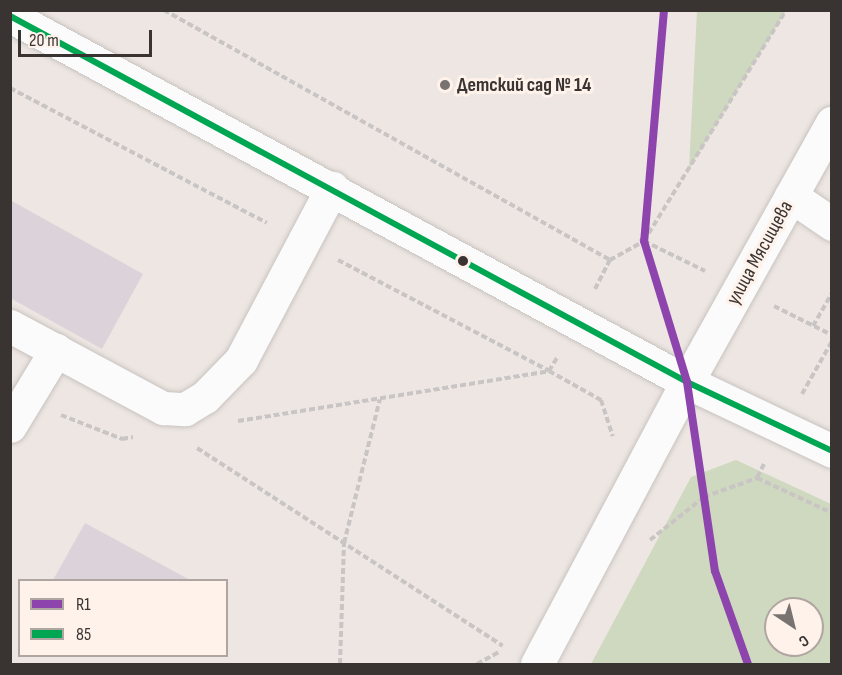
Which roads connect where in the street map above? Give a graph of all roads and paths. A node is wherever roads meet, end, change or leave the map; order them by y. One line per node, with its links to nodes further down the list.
1 (164, 10): 2 (path)
2 (786, 10)
3 (10, 16): 5 (main road)
4 (831, 123): 6 (main road, улица Мясищева)
5 (332, 188): 11 (main road); 12 (main road)
6 (791, 196): 7 (main road); 12 (main road, улица Мясищева)
7 (831, 224)
8 (831, 292): 10 (path)
9 (10, 326): 11 (main road)
10 (813, 326)
11 (56, 350): 14 (main road)
12 (687, 382): 19 (main road); 25 (main road, улица Мясищева)
13 (380, 399): 15 (path); 18 (path); 21 (path)
14 (18, 413): 16 (path)
15 (230, 422)
16 (142, 436)
17 (191, 444): 21 (path)
18 (609, 449)
19 (831, 451)
20 (757, 478): 22 (path)
21 (345, 543): 23 (path); 24 (path)
22 (645, 544)
23 (511, 638)
24 (340, 664)
25 (537, 664)

